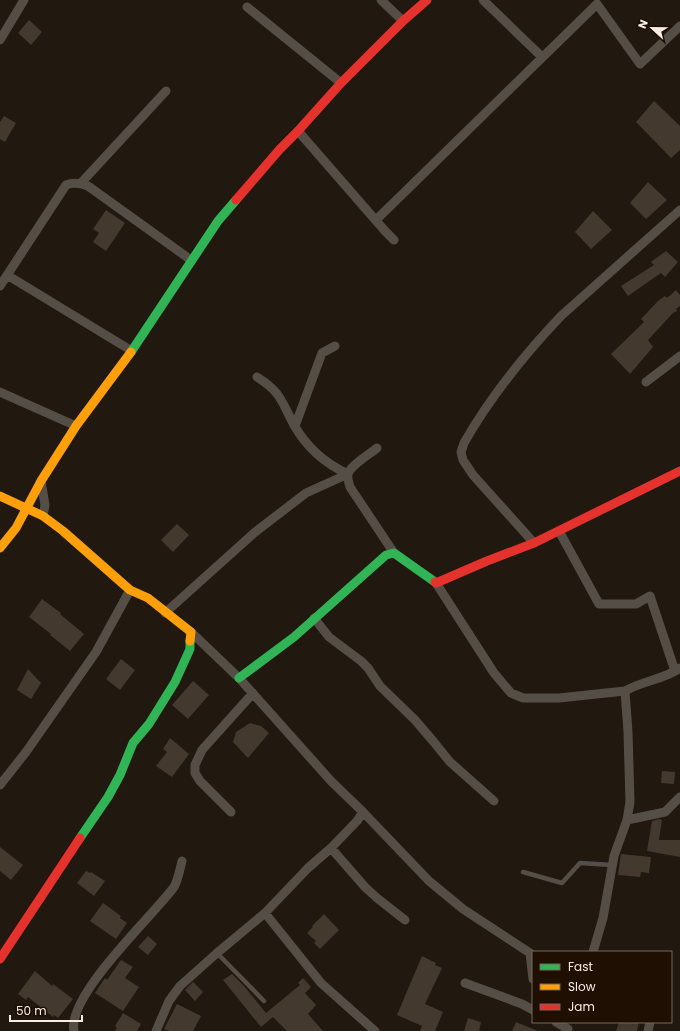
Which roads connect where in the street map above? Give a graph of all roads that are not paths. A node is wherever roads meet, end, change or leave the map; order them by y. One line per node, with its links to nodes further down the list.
1 (24, 0): 8 (street)
2 (381, 0): 6 (street)
3 (427, 0): 6 (street)
4 (483, 0): 9 (street)
5 (247, 7): 10 (street)
6 (403, 21): 10 (street)
7 (680, 26): 9 (street)
8 (0, 40)
9 (542, 57): 15 (street)
10 (341, 83): 12 (street)
11 (166, 91): 13 (street)
12 (298, 132): 15 (street); 17 (street)
13 (81, 183): 17 (street); 18 (street)
14 (680, 210): 36 (street)
15 (376, 220): 16 (street)
16 (394, 240)
17 (191, 260): 21 (street)
18 (7, 275): 19 (street); 21 (street)
19 (0, 286)
20 (335, 346): 27 (street)
21 (132, 351): 26 (street)
22 (680, 356): 24 (street)
23 (257, 377): 27 (street)
24 (646, 382)
25 (0, 392): 26 (street)
26 (76, 426): 31 (street)
27 (295, 426): 30 (street)
28 (377, 448): 30 (street)
29 (680, 471): 35 (street)
30 (348, 474): 38 (street); 41 (street)
31 (41, 481): 33 (street); 34 (street)
32 (0, 496): 33 (street)
33 (26, 509): 34 (street); 37 (street)
34 (43, 516): 40 (street)
35 (559, 531): 36 (street); 44 (street)
36 (534, 543): 39 (street)
37 (0, 548)
38 (394, 553): 39 (street); 42 (street)
39 (436, 583): 46 (street)
40 (130, 590): 41 (street); 48 (street)
41 (165, 613): 43 (street)
42 (314, 618): 45 (street); 50 (street)
43 (191, 632): 45 (street); 62 (street)
44 (678, 669): 46 (street)
45 (239, 678): 47 (street)
46 (625, 691): 53 (street)
47 (253, 693): 51 (street); 52 (street)
48 (0, 785)
49 (680, 797): 53 (street)
50 (494, 802)
51 (232, 812)
52 (363, 812): 54 (street); 63 (street)
53 (627, 820): 56 (street)
54 (331, 848): 58 (street); 59 (street)
55 (182, 861): 67 (street)
56 (612, 865): 57 (lane); 60 (street)
57 (523, 872)
58 (265, 913): 61 (street); 69 (street)
59 (405, 920)
60 (592, 951)
61 (217, 953): 65 (lane); 68 (street)
62 (0, 959)
63 (532, 970)
64 (465, 984): 66 (street)
65 (264, 1001)
66 (532, 1009)
67 (74, 1031)
68 (156, 1031)
69 (375, 1031)

